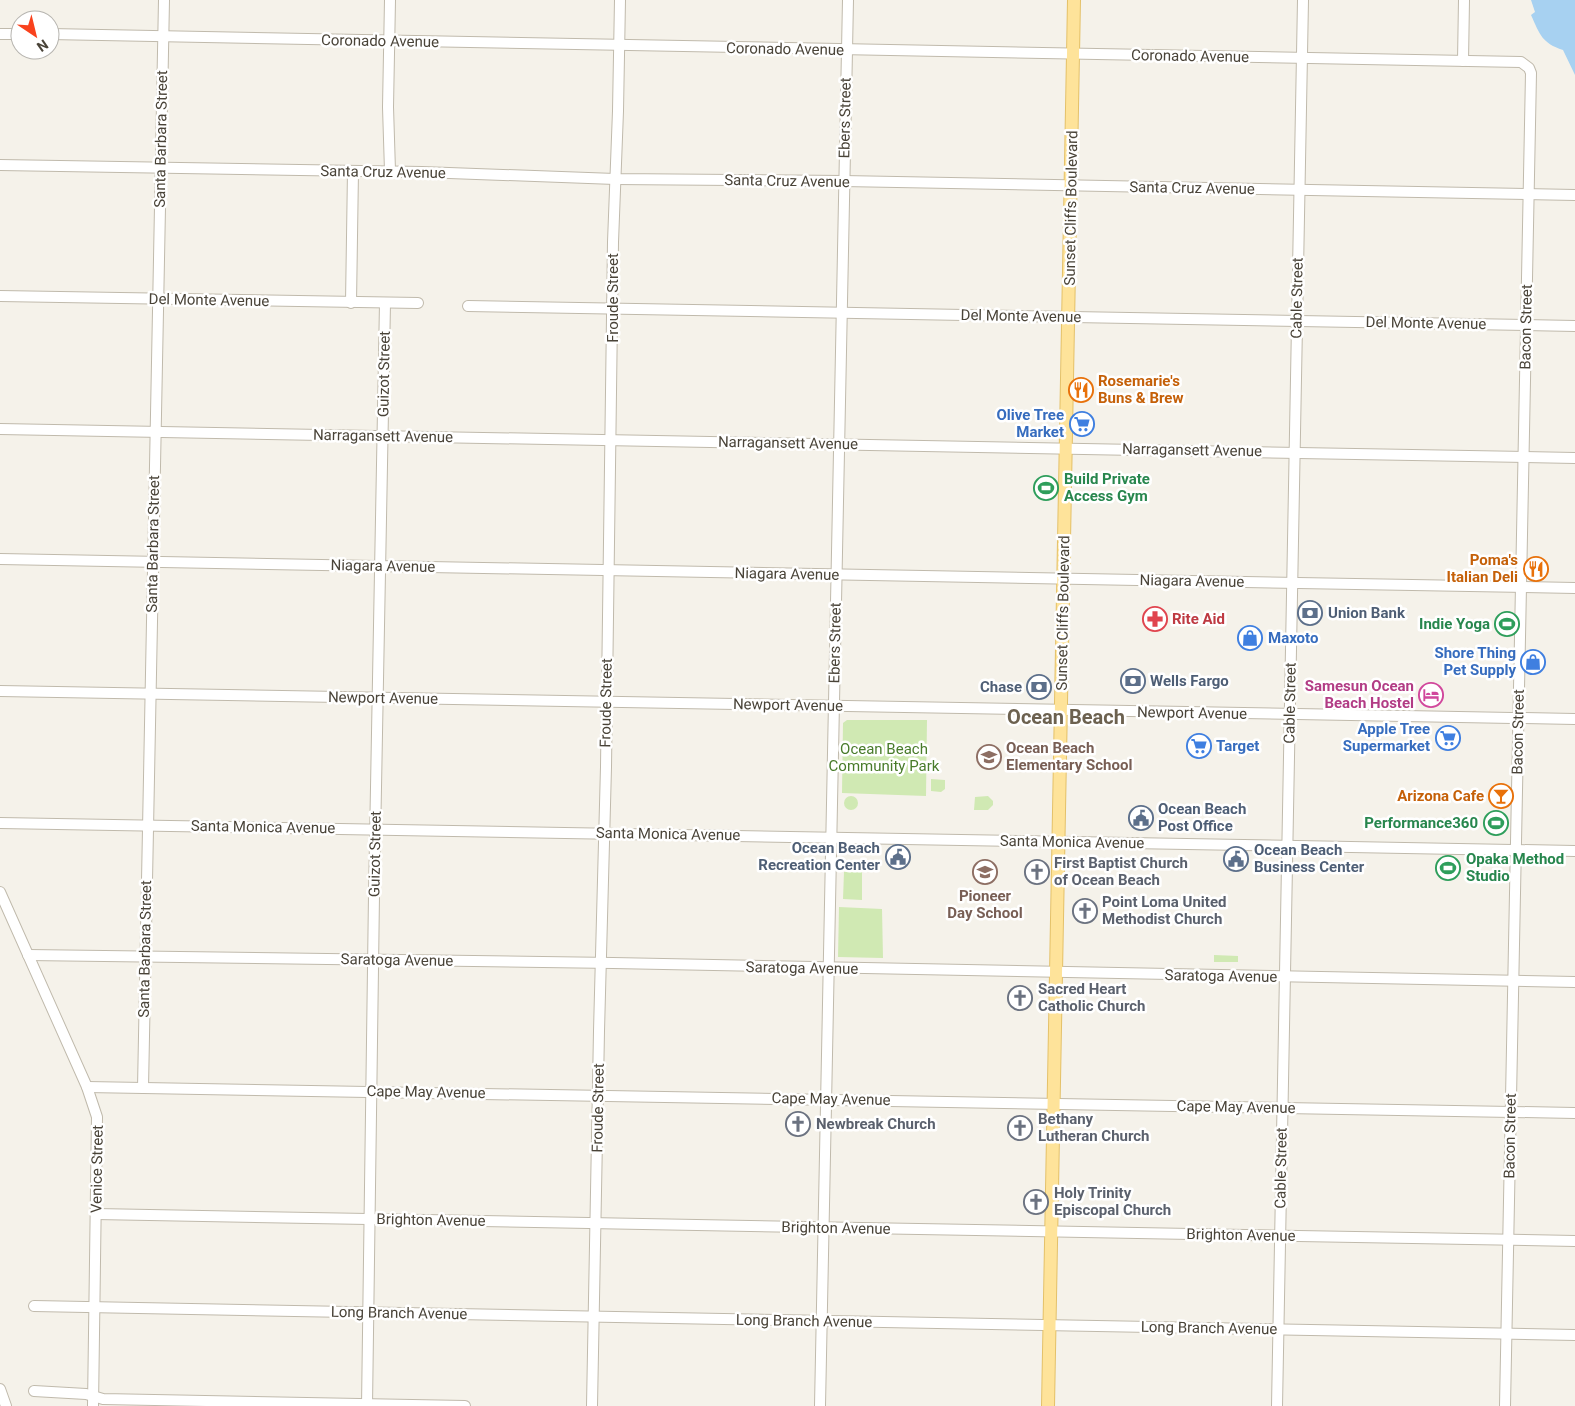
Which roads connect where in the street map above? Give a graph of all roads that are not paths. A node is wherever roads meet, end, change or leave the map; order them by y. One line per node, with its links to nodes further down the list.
1 (164, 0): 9 (street, Santa Barbara Street)
2 (390, 0): 10 (street)
3 (620, 0): 11 (street, Froude Street)
4 (848, 0): 12 (street, Ebers Street)
5 (1074, 0): 13 (main road, Sunset Cliffs Boulevard)
6 (1303, 0): 14 (street, Cable Street)
7 (1464, 0): 15 (street)
8 (60, 34): 9 (street, Coronado Avenue)
9 (163, 36): 10 (street, Coronado Avenue); 18 (street, Santa Barbara Street)
10 (389, 41): 11 (street, Coronado Avenue); 20 (street)
11 (619, 46): 12 (street, Coronado Avenue); 21 (street, Froude Street)
12 (846, 50): 13 (street, Coronado Avenue); 22 (street, Ebers Street)
13 (1073, 54): 14 (street, Coronado Avenue); 23 (main road, Sunset Cliffs Boulevard)
14 (1302, 58): 15 (street, Coronado Avenue); 24 (street, Cable Street)
15 (1464, 61): 16 (street, Coronado Avenue)
16 (1521, 62): 25 (street, Bacon Street)
17 (0, 165): 18 (street, Santa Cruz Avenue)
18 (161, 168): 19 (street, Santa Cruz Avenue); 28 (street, Santa Barbara Street)
19 (353, 171): 20 (street, Santa Cruz Avenue); 29 (street)
20 (390, 171): 21 (street, Santa Cruz Avenue)
21 (616, 179): 22 (street, Santa Cruz Avenue); 33 (street, Froude Street)
22 (843, 181): 23 (street, Santa Cruz Avenue); 34 (street, Ebers Street)
23 (1071, 185): 24 (street, Santa Cruz Avenue); 35 (main road, Sunset Cliffs Boulevard)
24 (1299, 190): 25 (street, Santa Cruz Avenue); 36 (street, Cable Street)
25 (1528, 194): 26 (street, Santa Cruz Avenue); 37 (street, Bacon Street)
26 (1575, 195)
27 (0, 296): 28 (street, Del Monte Avenue)
28 (157, 299): 29 (street, Del Monte Avenue); 40 (street, Santa Barbara Street)
29 (351, 303): 30 (street, Del Monte Avenue)
30 (385, 303): 31 (street, Del Monte Avenue); 41 (street, Guizot Street)
31 (418, 303)
32 (468, 306): 33 (street, Del Monte Avenue)
33 (613, 308): 34 (street, Del Monte Avenue); 42 (street, Froude Street)
34 (841, 312): 35 (street, Del Monte Avenue); 43 (street, Ebers Street)
35 (1069, 316): 36 (street, Del Monte Avenue); 44 (main road, Sunset Cliffs Boulevard)
36 (1297, 321): 37 (street, Del Monte Avenue); 45 (street, Cable Street)
37 (1526, 325): 38 (street, Del Monte Avenue); 46 (street, Bacon Street)
38 (1575, 326)
39 (0, 429): 40 (street, Narragansett Avenue)
40 (155, 431): 41 (street, Narragansett Avenue); 49 (street, Santa Barbara Street)
41 (382, 436): 42 (street, Narragansett Avenue); 50 (street, Guizot Street)
42 (611, 439): 43 (street, Narragansett Avenue); 51 (street, Froude Street)
43 (839, 444): 44 (street, Narragansett Avenue); 52 (street, Ebers Street)
44 (1066, 447): 45 (street, Narragansett Avenue); 53 (main road, Sunset Cliffs Boulevard)
45 (1294, 452): 46 (street, Narragansett Avenue); 54 (street, Cable Street)
46 (1523, 457): 47 (street, Narragansett Avenue); 55 (street, Bacon Street)
47 (1575, 458)
48 (0, 559): 49 (street, Niagara Avenue)
49 (153, 563): 50 (street, Niagara Avenue); 58 (street, Santa Barbara Street)
50 (381, 566): 51 (street, Niagara Avenue); 59 (street, Guizot Street)
51 (608, 571): 52 (street, Niagara Avenue); 60 (street, Froude Street)
52 (837, 574): 53 (street, Niagara Avenue); 61 (street, Ebers Street)
53 (1064, 579): 54 (street, Niagara Avenue); 62 (main road, Sunset Cliffs Boulevard)
54 (1292, 583): 55 (street, Niagara Avenue); 63 (street, Cable Street)
55 (1521, 587): 56 (street, Niagara Avenue); 64 (street, Bacon Street)
56 (1575, 588)
57 (0, 691): 58 (street, Newport Avenue)
58 (151, 694): 59 (street, Newport Avenue); 67 (street, Santa Barbara Street)
59 (378, 697): 60 (street, Newport Avenue); 68 (street, Guizot Street)
60 (605, 702): 61 (street, Newport Avenue); 69 (street, Froude Street)
61 (834, 706): 62 (street, Newport Avenue); 70 (street, Ebers Street)
62 (1062, 710): 63 (street, Newport Avenue); 71 (main road, Sunset Cliffs Boulevard)
63 (1289, 714): 64 (street, Newport Avenue); 72 (street, Cable Street)
64 (1518, 719): 65 (street, Newport Avenue); 73 (street, Bacon Street)
65 (1575, 720)
66 (0, 822): 67 (street, Santa Monica Avenue)
67 (147, 825): 68 (street, Santa Monica Avenue); 77 (street, Santa Barbara Street)
68 (376, 829): 69 (street, Santa Monica Avenue); 78 (street, Guizot Street)
69 (604, 833): 70 (street, Santa Monica Avenue); 79 (street, Froude Street)
70 (832, 837): 71 (street, Santa Monica Avenue); 80 (street, Ebers Street)
71 (1059, 841): 72 (street, Santa Monica Avenue); 81 (main road, Sunset Cliffs Boulevard)
72 (1288, 846): 73 (street, Santa Monica Avenue); 82 (street, Cable Street)
73 (1515, 850): 74 (street, Santa Monica Avenue); 83 (street, Bacon Street)
74 (1575, 851)
75 (0, 892): 76 (street, Venice Street)
76 (28, 955): 77 (street, Saratoga Avenue); 85 (street, Venice Street)
77 (145, 956): 78 (street, Saratoga Avenue); 86 (street, Santa Barbara Street)
78 (374, 960): 79 (street, Saratoga Avenue); 87 (street, Guizot Street)
79 (601, 964): 80 (street, Saratoga Avenue); 88 (street, Froude Street)
80 (830, 969): 81 (street, Saratoga Avenue); 89 (street, Ebers Street)
81 (1056, 972): 82 (street, Saratoga Avenue); 90 (main road, Sunset Cliffs Boulevard)
82 (1285, 977): 83 (street, Saratoga Avenue); 91 (street, Cable Street)
83 (1513, 981): 84 (street, Saratoga Avenue); 92 (street, Bacon Street)
84 (1575, 982)
85 (87, 1087): 86 (street, Cape May Avenue); 94 (street, Venice Street)
86 (143, 1088): 87 (street, Cape May Avenue)
87 (370, 1091): 88 (street, Cape May Avenue); 95 (street, Guizot Street)
88 (598, 1095): 89 (street, Cape May Avenue); 96 (street, Froude Street)
89 (825, 1099): 90 (street, Cape May Avenue); 97 (street, Ebers Street)
90 (1054, 1104): 91 (street, Cape May Avenue); 98 (main road, Sunset Cliffs Boulevard)
91 (1282, 1108): 92 (street, Cape May Avenue); 99 (street, Cable Street)
92 (1510, 1112): 93 (street, Cape May Avenue); 100 (street, Bacon Street)
93 (1575, 1114)
94 (96, 1214): 95 (street, Brighton Avenue); 103 (street, Venice Street)
95 (369, 1220): 96 (street, Brighton Avenue); 104 (street, Guizot Street)
96 (596, 1222): 97 (street, Brighton Avenue); 105 (street, Froude Street)
97 (824, 1227): 98 (street, Brighton Avenue); 106 (street, Ebers Street)
98 (1052, 1232): 99 (street, Brighton Avenue); 107 (main road, Sunset Cliffs Boulevard)
99 (1280, 1236): 100 (street, Brighton Avenue); 108 (street, Cable Street)
100 (1508, 1240): 101 (street, Brighton Avenue); 109 (street, Bacon Street)
101 (1575, 1241)
102 (34, 1306): 103 (street, Long Branch Avenue)
103 (94, 1308): 104 (street, Long Branch Avenue); 113 (street, Venice Street)
104 (368, 1313): 105 (street, Long Branch Avenue); 114 (street, Guizot Street)
105 (594, 1316): 106 (street, Long Branch Avenue); 117 (street, Froude Street)
106 (822, 1321): 107 (street, Long Branch Avenue); 118 (street, Ebers Street)
107 (1050, 1325): 108 (street, Long Branch Avenue); 119 (main road, Sunset Cliffs Boulevard)
108 (1279, 1329): 109 (street, Long Branch Avenue); 120 (street, Cable Street)
109 (1506, 1334): 110 (street, Long Branch Avenue); 121 (street, Bacon Street)
110 (1575, 1335)
111 (0, 1389): 115 (street)
112 (34, 1390): 113 (street)
113 (93, 1401): 114 (street)
114 (367, 1405): 116 (street)
115 (6, 1406)
116 (465, 1406)
117 (592, 1406)
118 (820, 1406)
119 (1048, 1406)
120 (1277, 1406)
121 (1505, 1406)

